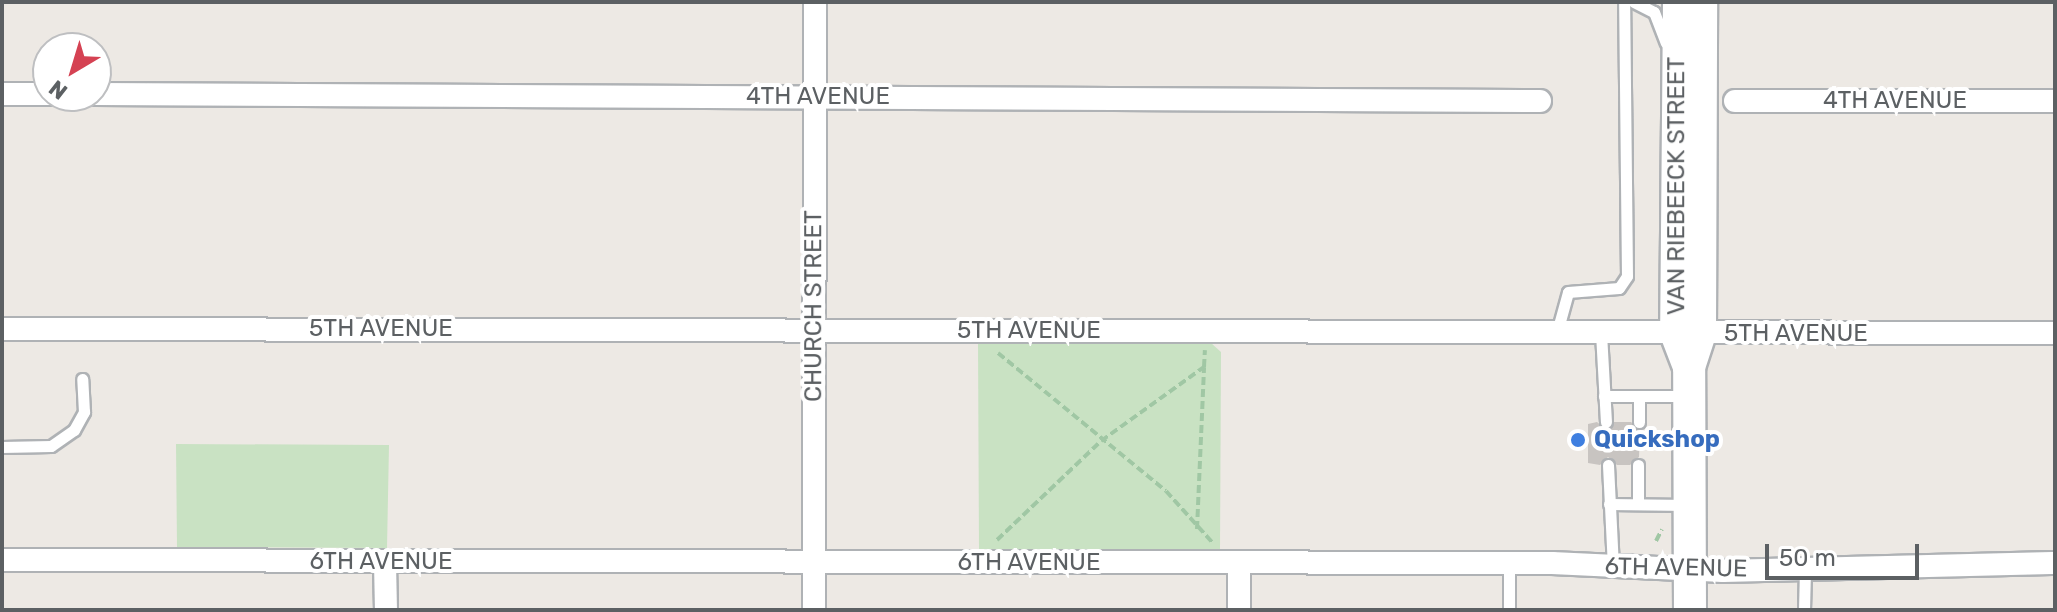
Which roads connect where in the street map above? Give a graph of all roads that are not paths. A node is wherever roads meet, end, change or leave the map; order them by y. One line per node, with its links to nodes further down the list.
1 (815, 2): 10 (street, CHURCH STREET)
2 (1624, 2): 16 (lane)
3 (1634, 2): 6 (lane)
4 (1679, 2): 6 (main road, VAN RIEBEECK STREET)
5 (1701, 2): 19 (main road, VAN RIEBEECK STREET)
6 (1678, 86): 19 (main road, VAN RIEBEECK STREET)
7 (2, 94): 8 (street)
8 (32, 94)
9 (112, 94): 10 (street, 4TH AVENUE)
10 (814, 97): 11 (street, 4TH AVENUE); 15 (street, CHURCH STREET)
11 (1540, 101)
12 (1735, 101): 13 (street, 4TH AVENUE)
13 (2055, 101)
14 (2, 329): 15 (street, 5TH AVENUE)
15 (814, 330): 16 (street, 5TH AVENUE); 34 (street, CHURCH STREET)
16 (1557, 332): 17 (street, 5TH AVENUE)
17 (1601, 333): 19 (street, 5TH AVENUE); 22 (lane)
18 (2055, 333): 19 (street, 5TH AVENUE)
19 (1688, 334): 21 (main road, VAN RIEBEECK STREET)
20 (82, 379): 26 (lane)
21 (1689, 381): 23 (lane); 31 (main road, VAN RIEBEECK STREET)
22 (1604, 396): 23 (lane); 24 (lane)
23 (1639, 396): 25 (lane)
24 (1606, 422)
25 (1639, 422)
26 (2, 447)
27 (1608, 465): 29 (lane)
28 (1638, 465): 30 (lane)
29 (1609, 504): 30 (lane); 38 (lane)
30 (1638, 504): 31 (lane)
31 (1688, 505): 40 (main road, VAN RIEBEECK STREET)
32 (2, 560): 33 (street, 6TH AVENUE)
33 (385, 563): 34 (street, 6TH AVENUE); 41 (street)
34 (815, 563): 35 (street, 6TH AVENUE); 42 (street, CHURCH STREET)
35 (1239, 563): 36 (street, 6TH AVENUE); 43 (street)
36 (1509, 563): 38 (street, 6TH AVENUE); 44 (lane)
37 (2055, 563): 39 (street, 6TH AVENUE)
38 (1613, 567): 40 (street, 6TH AVENUE)
39 (1805, 568): 40 (street, 6TH AVENUE); 46 (lane)
40 (1691, 570): 45 (main road, VAN RIEBEECK STREET)
41 (386, 610)
42 (814, 610)
43 (1239, 610)
44 (1509, 610)
45 (1690, 610)
46 (1804, 610)

